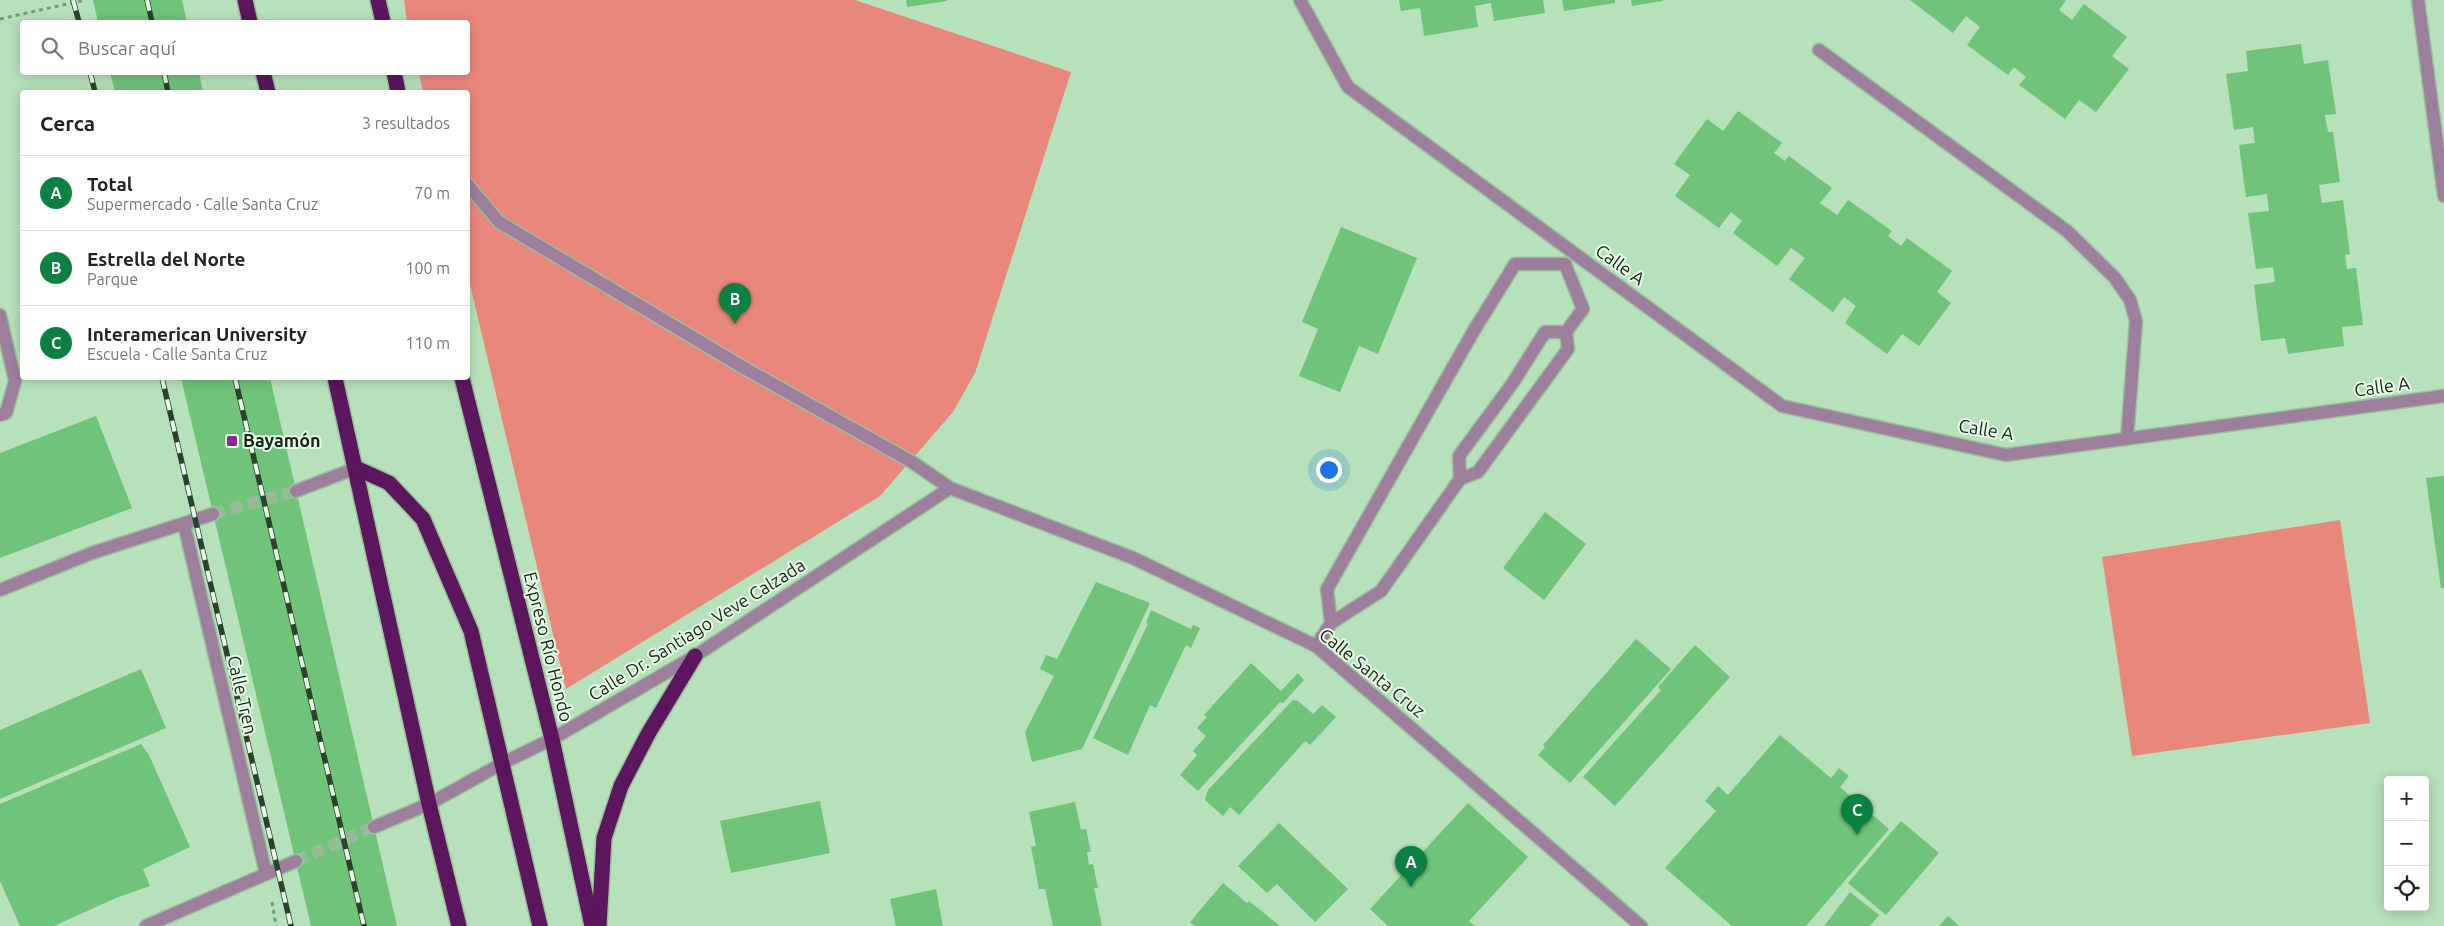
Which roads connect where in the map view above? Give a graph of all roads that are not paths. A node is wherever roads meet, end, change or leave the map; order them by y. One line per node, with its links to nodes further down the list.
1 (245, 0): 5 (highway)
2 (378, 0): 6 (highway)
3 (1300, 0): 14 (street, Calle A)
4 (2418, 0): 13 (street)
5 (250, 20)
6 (383, 20)
7 (1819, 50): 22 (street)
8 (264, 75): 10 (highway)
9 (395, 75): 11 (highway)
10 (268, 90)
11 (398, 90)
12 (470, 187): 25 (street, Calle Santa Cruz)
13 (2444, 196)
14 (1574, 252): 15 (street, Calle A); 22 (street, Calle A)
15 (1565, 264): 17 (street); 30 (street)
16 (0, 315): 21 (street)
17 (1566, 332): 24 (street); 24 (street)
18 (336, 380): 23 (highway)
19 (462, 380): 33 (highway, Expreso Río Hondo)
20 (2444, 396): 22 (street, Calle A)
21 (0, 415)
22 (2127, 439)
23 (356, 468): 26 (street); 34 (highway); 35 (highway)
24 (1460, 479): 30 (street)
25 (950, 488): 31 (street, Calle Santa Cruz); 32 (street, Calle Dr. Santiago Veve Calzada)
26 (296, 491)
27 (213, 514): 28 (street)
28 (184, 524): 29 (street); 38 (street, Calle Tren)
29 (0, 590)
30 (1331, 623): 31 (street)
31 (1316, 646): 44 (street, Calle Santa Cruz)
32 (695, 656): 33 (street, Calle Dr. Santiago Veve Calzada); 43 (highway)
33 (552, 739): 34 (street, Calle Dr. Santiago Veve Calzada); 42 (highway, Expreso Río Hondo)
34 (503, 763): 35 (street, Calle Dr. Santiago Veve Calzada); 41 (highway)
35 (429, 804): 36 (street, Calle Dr. Santiago Veve Calzada); 40 (highway)
36 (374, 827)
37 (296, 861): 38 (street)
38 (266, 874): 39 (street)
39 (146, 926)
40 (459, 926)
41 (540, 926)
42 (592, 926)
43 (599, 926)
44 (1641, 926)

